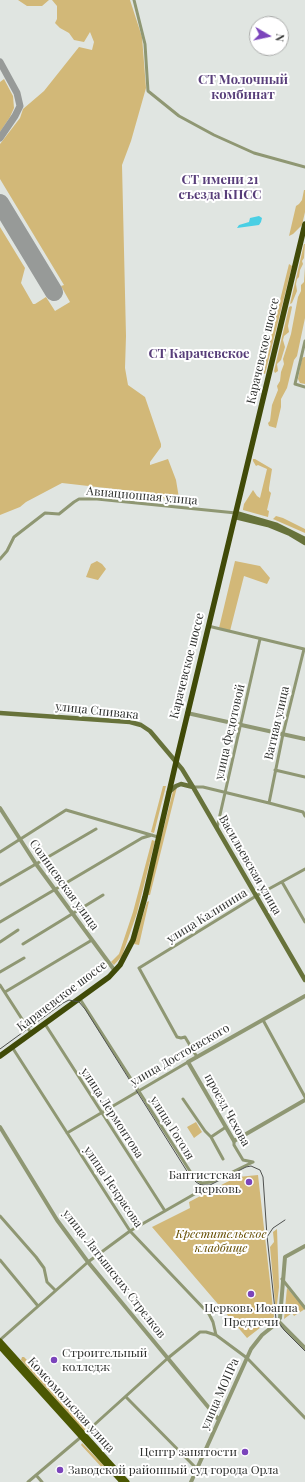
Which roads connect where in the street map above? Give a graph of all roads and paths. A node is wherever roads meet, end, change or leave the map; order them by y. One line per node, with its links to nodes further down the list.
1 (134, 0): 2 (street)
2 (305, 167)
3 (305, 226): 6 (highway, Карачевское шоссе)
4 (305, 341): 5 (street)
5 (305, 387)
6 (235, 515): 7 (main road); 8 (main road); 9 (street, Авиационная улица); 10 (highway, Карачевское шоссе)
7 (305, 539)
8 (305, 543)
9 (0, 559)
10 (208, 626): 11 (street); 14 (highway, Карачевское шоссе)
11 (260, 639): 12 (street); 15 (street, улица Федотовой)
12 (304, 649): 16 (street, Ватная улица)
13 (0, 713): 18 (main road, улица Спивака)
14 (187, 713): 15 (street); 18 (highway, Карачевское шоссе)
15 (240, 726): 16 (street); 23 (street, улица Федотовой)
16 (283, 734): 17 (street); 19 (street, Ватная улица)
17 (305, 739)
18 (176, 762): 21 (main road, Васильевская улица); 22 (highway, Карачевское шоссе)
19 (275, 770): 20 (street); 24 (street, Ватная улица)
20 (305, 777)
21 (193, 787): 22 (main road); 23 (street); 28 (main road, Васильевская улица)
22 (169, 792): 30 (highway, Карачевское шоссе)
23 (226, 792): 24 (street); 28 (street, улица Федотовой)
24 (269, 803): 26 (street)
25 (1, 811): 31 (street, Солнцевская улица)
26 (305, 816)
27 (96, 828): 33 (street)
28 (217, 828): 39 (main road, Васильевская улица)
29 (152, 835): 30 (street); 31 (street); 37 (street)
30 (158, 837): 48 (highway, Карачевское шоссе)
31 (20, 840): 32 (street); 33 (street, Солнцевская улица)
32 (0, 852)
33 (36, 864): 36 (street); 37 (street, Солнцевская улица)
34 (305, 869): 35 (street, улица Калинина)
35 (282, 882): 39 (street, улица Калинина); 42 (street)
36 (0, 885)
37 (54, 889): 40 (street, Солнцевская улица); 41 (street)
38 (103, 895): 40 (street)
39 (256, 896): 50 (main road, Васильевская улица); 60 (street, улица Калинина)
40 (73, 915): 44 (street, Солнцевская улица); 46 (street)
41 (0, 922)
42 (305, 922)
43 (18, 930): 45 (street)
44 (92, 940): 48 (street, Солнцевская улица); 52 (street)
45 (0, 942)
46 (23, 944)
47 (24, 958): 49 (street)
48 (114, 971): 54 (highway, Карачевское шоссе)
49 (0, 972)
50 (305, 980)
51 (0, 985): 52 (street)
52 (5, 992): 57 (street)
53 (305, 996): 55 (street, улица Достоевского)
54 (80, 998): 56 (highway, Карачевское шоссе); 62 (street, улица Гоголя)
55 (263, 1020): 60 (street, улица Достоевского); 63 (street)
56 (45, 1024): 57 (highway, Карачевское шоссе); 66 (street, улица Лермонтова)
57 (32, 1033): 58 (highway, Карачевское шоссе)
58 (12, 1047): 59 (highway, Карачевское шоссе); 69 (street, улица Некрасова)
59 (0, 1056)
60 (197, 1057): 61 (street, улица Достоевского)
61 (188, 1062): 62 (street, улица Достоевского); 68 (street, проезд Чехова)
62 (138, 1090): 66 (street, улица Достоевского); 74 (street, улица Гоголя)
63 (305, 1097)
64 (183, 1099): 71 (street)
65 (305, 1100): 72 (street)
66 (101, 1112): 69 (street, улица Достоевского); 75 (street, улица Лермонтова)
67 (0, 1127): 70 (street, улица Латышских Стрелков)
68 (226, 1127): 71 (street); 72 (street, проезд Чехова)
69 (67, 1133): 77 (street, улица Некрасова)
70 (2, 1134): 80 (street, улица Латышских Стрелков)
71 (211, 1137): 73 (street)
72 (234, 1141): 74 (street, проезд Чехова)
73 (223, 1159)
74 (202, 1183): 75 (street)
75 (165, 1211): 77 (street)
76 (0, 1216): 82 (street)
77 (130, 1231): 80 (street); 86 (street, улица Некрасова)
78 (305, 1246): 81 (street)
79 (0, 1260): 83 (street)
80 (88, 1262): 82 (street); 90 (street, улица Латышских Стрелков)
81 (282, 1279): 84 (street); 85 (street)
82 (55, 1290): 83 (street)
83 (38, 1306): 87 (street)
84 (305, 1308)
85 (278, 1322): 89 (street); 91 (street, улица МОПРа)
86 (216, 1335): 90 (street); 91 (street)
87 (0, 1340): 95 (main road, Комсомольская улица)
88 (0, 1347): 95 (main road, Комсомольская улица)
89 (305, 1348)
90 (168, 1358): 92 (street); 94 (street, улица Латышских Стрелков)
91 (247, 1358): 93 (street); 94 (street, улица МОПРа)
92 (126, 1397): 95 (street); 96 (street)
93 (305, 1418)
94 (219, 1420): 96 (street, улица МОПРа)
95 (83, 1436): 97 (street); 100 (main road, Комсомольская улица); 101 (main road, Комсомольская улица)
96 (197, 1469): 102 (street, улица МОПРа)
97 (36, 1475): 98 (street); 99 (street)
98 (28, 1482)
99 (42, 1482)
100 (122, 1482)
101 (127, 1482)
102 (191, 1482)

